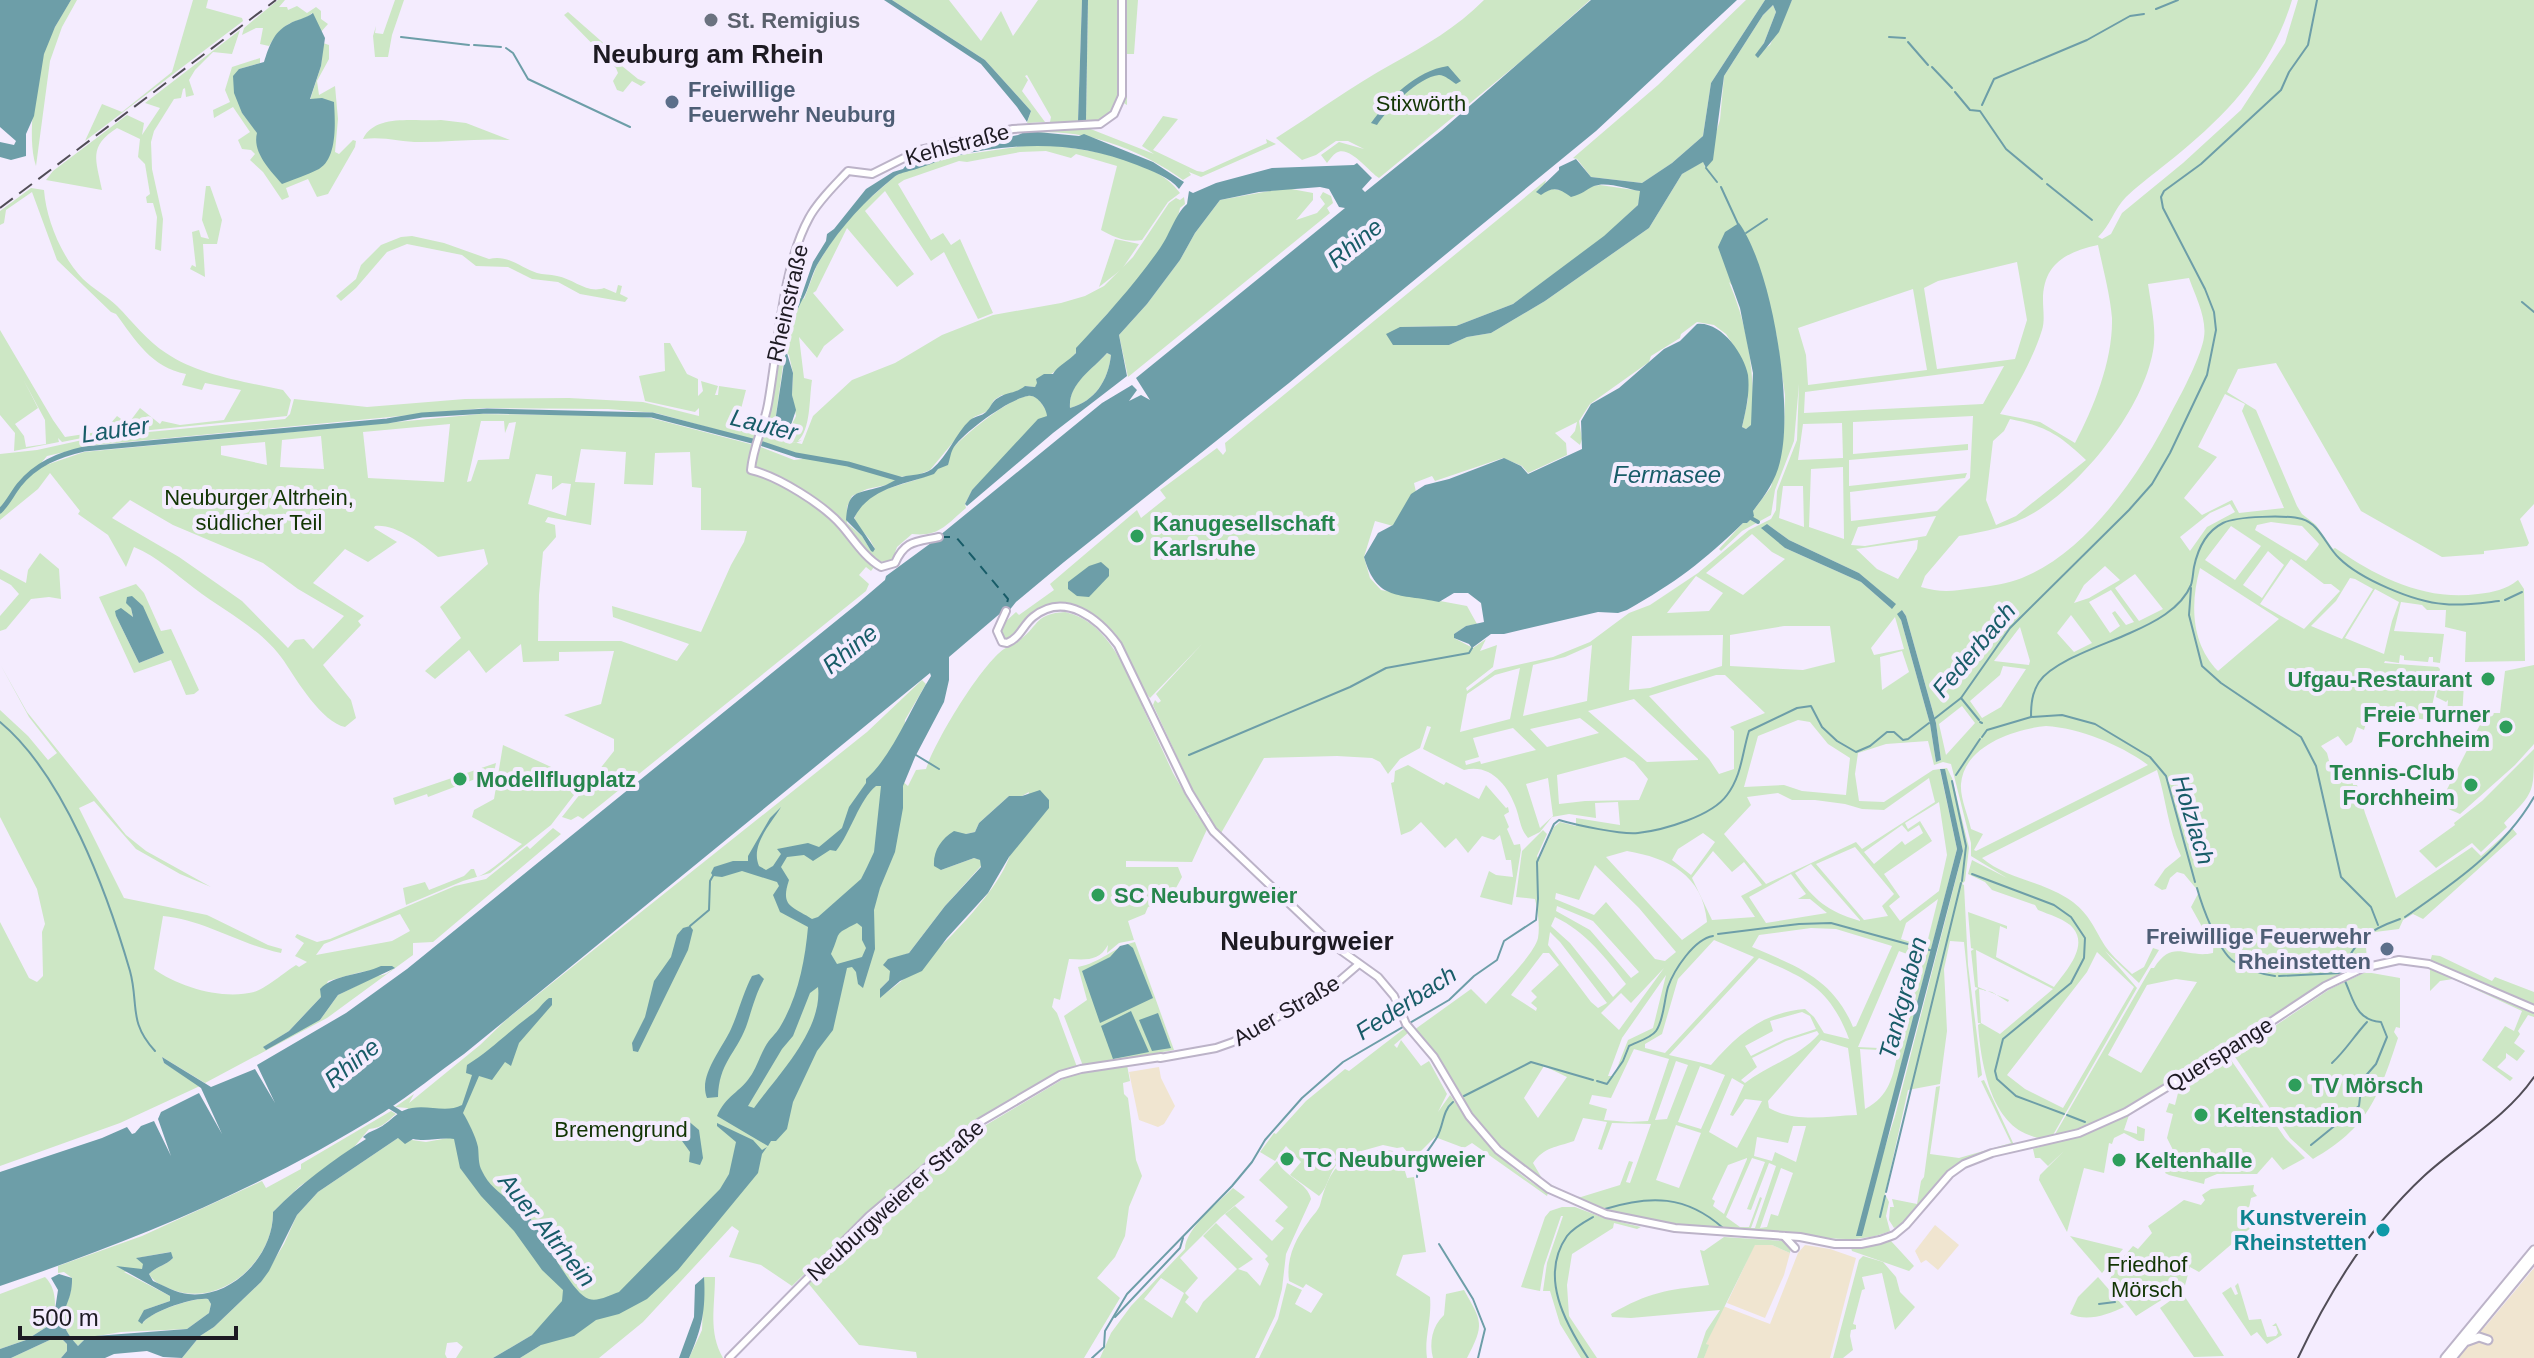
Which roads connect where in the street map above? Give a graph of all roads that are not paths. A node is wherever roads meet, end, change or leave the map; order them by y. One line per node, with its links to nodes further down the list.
1 (1122, 0): 2 (main road, Kehlstraße)
2 (848, 171): 3 (main road, Rheinstraße)
3 (939, 537)
4 (1006, 611): 5 (main road)
5 (1359, 964): 7 (main road, Auer Straße); 8 (main road)
6 (2534, 1009): 8 (main road, Querspange)
7 (1081, 1069): 14 (main road, Neuburgweierer Straße)
8 (1784, 1236): 9 (main road)
9 (1795, 1248)
10 (2534, 1250): 12 (main road)
11 (2534, 1258): 12 (main road)
12 (2477, 1325): 13 (main road); 13 (main road); 15 (main road)
13 (2463, 1345): 16 (main road)
14 (729, 1358)
15 (2445, 1358)
16 (2452, 1358)

